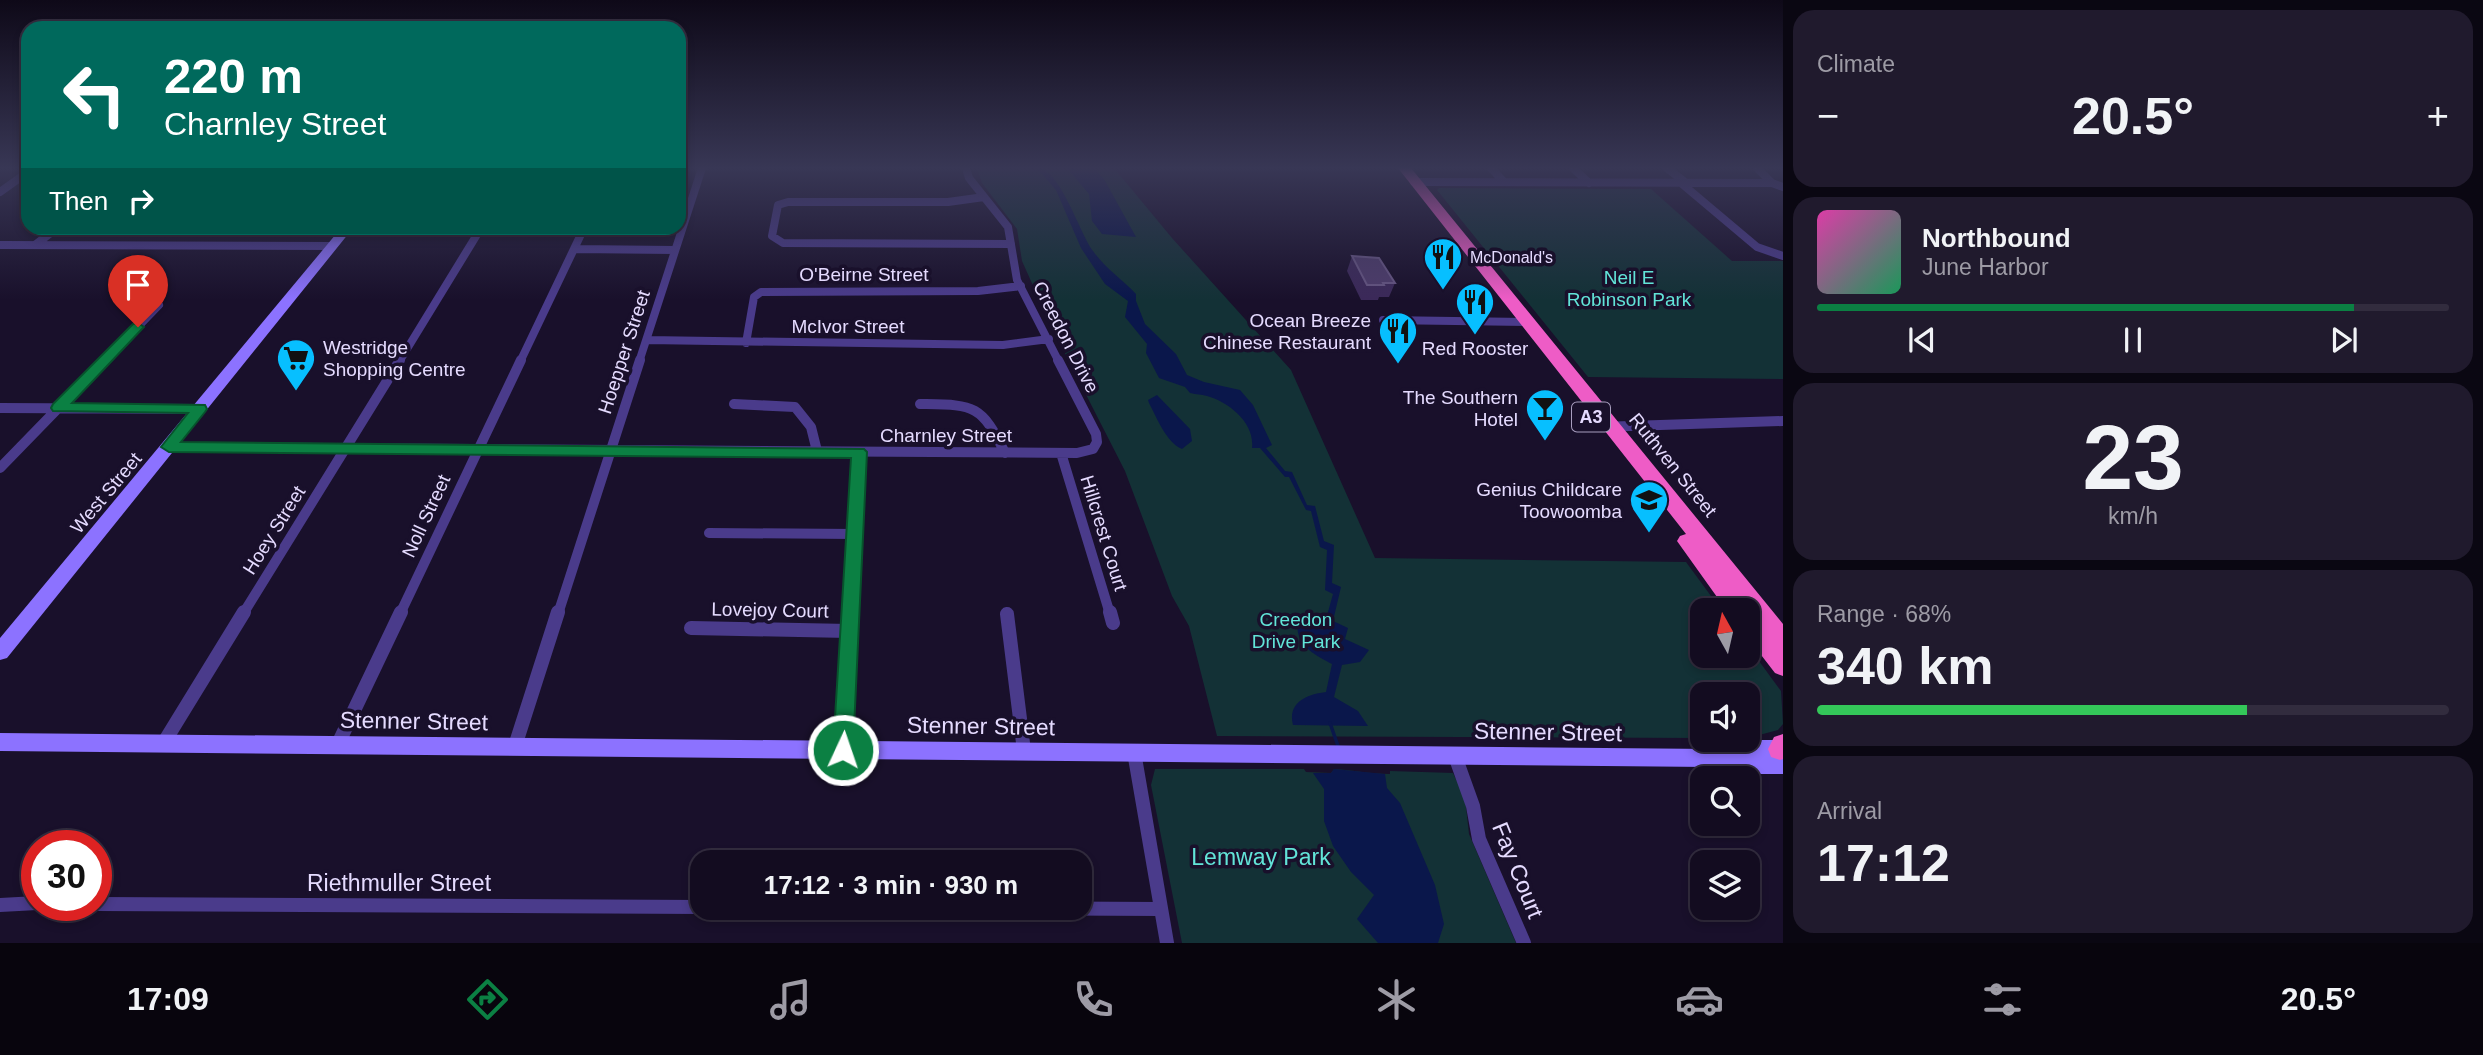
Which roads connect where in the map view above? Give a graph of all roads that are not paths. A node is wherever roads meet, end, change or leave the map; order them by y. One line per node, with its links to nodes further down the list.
1 (777, 212): 10 (street)
2 (996, 212): 10 (street, Creedon Drive)
3 (1438, 212): 20 (highway, Ruthven Street / A3)
4 (1717, 212): 16 (street)
5 (48, 235): 12 (street)
6 (341, 235): 13 (main road, West Street)
7 (477, 235): 32 (street, Hoey Street)
8 (581, 235): 14 (street, Noll Street)
9 (681, 235): 15 (street, Hoepper Street)
10 (1011, 244): 17 (street, Creedon Drive)
11 (0, 245): 12 (street)
12 (35, 245): 13 (street)
13 (332, 246): 28 (main road, West Street)
14 (574, 249): 15 (street); 33 (street, Noll Street)
15 (676, 250): 22 (street, Hoepper Street)
16 (1783, 257)
17 (1021, 286): 21 (street, Creedon Drive); 23 (street, O'Beirne Street)
18 (159, 305): 27 (street)
19 (1383, 320): 20 (street)
20 (1520, 322): 30 (highway, Ruthven Street / A3)
21 (1049, 339): 23 (street, McIvor Street); 34 (street, Creedon Drive)
22 (647, 340): 23 (street, McIvor Street); 35 (street, Hoepper Street)
23 (746, 343)
24 (734, 404): 36 (street)
25 (920, 404): 38 (street)
26 (0, 408): 27 (street)
27 (58, 408): 28 (street); 40 (street)
28 (200, 409): 31 (main road, West Street)
29 (1783, 421): 30 (street)
30 (1605, 427): 43 (highway, Ruthven Street / A3); 49 (highway, Ruthven Street / A3)
31 (169, 447): 32 (street, Charnley Street); 50 (main road, West Street)
32 (344, 448): 33 (street, Charnley Street); 53 (street, Hoey Street)
33 (478, 449): 35 (street, Charnley Street); 54 (street, Noll Street)
34 (1093, 449): 39 (street, Charnley Street)
35 (611, 450): 36 (street, Charnley Street); 55 (street, Hoepper Street)
36 (817, 452): 37 (street, Charnley Street)
37 (859, 452): 38 (street, Charnley Street); 42 (street)
38 (1005, 453): 39 (street, Charnley Street)
39 (1061, 453): 45 (street, Hillcrest Court)
40 (0, 468)
41 (709, 533): 42 (street)
42 (855, 534): 47 (street)
43 (1730, 598)
44 (1007, 614): 57 (street)
45 (1113, 623)
46 (691, 628): 47 (street, Lovejoy Court)
47 (849, 631): 56 (street)
48 (1760, 636): 51 (highway)
49 (1783, 640)
50 (0, 652)
51 (1783, 666)
52 (0, 742): 53 (main road, Stenner Street)
53 (163, 744): 54 (main road, Stenner Street)
54 (338, 744): 55 (main road, Stenner Street)
55 (515, 746): 56 (main road, Stenner Street)
56 (843, 750): 57 (main road, Stenner Street)
57 (1024, 751): 58 (main road, Stenner Street)
58 (1134, 752): 60 (main road, Stenner Street); 66 (street)
59 (1782, 752): 60 (main road, Stenner Street)
60 (1455, 756): 68 (street, Fay Court)
61 (21, 904): 63 (street)
62 (112, 904): 64 (street, Riethmuller Street)
63 (0, 905)
64 (690, 907)
65 (1092, 909): 66 (street)
66 (1160, 909): 67 (street)
67 (1167, 943)
68 (1524, 943)

